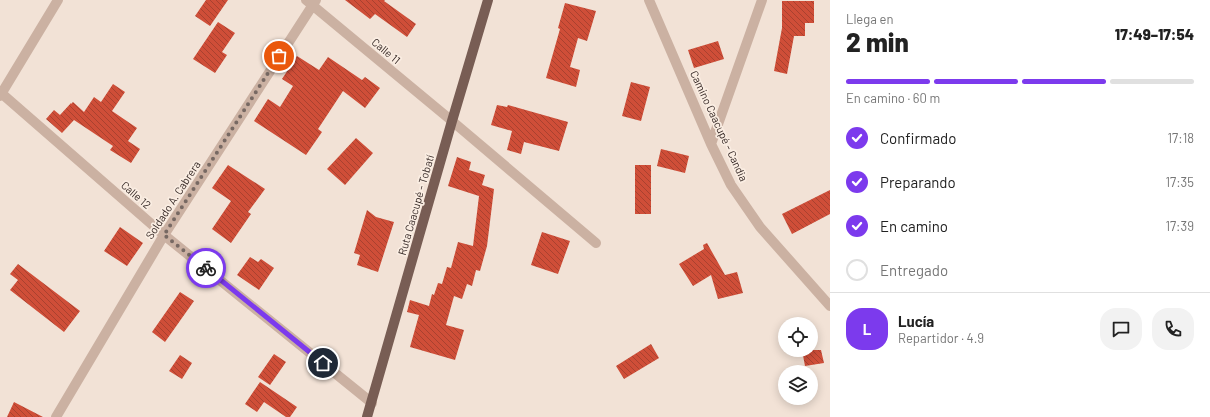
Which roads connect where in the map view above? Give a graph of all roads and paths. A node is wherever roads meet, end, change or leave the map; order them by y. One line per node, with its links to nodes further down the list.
1 (58, 0): 6 (street)
2 (488, 0): 7 (main road, Ruta Caacupé - Tobatí)
3 (649, 0): 8 (street, Camino Caacupé - Candia)
4 (762, 0): 8 (street)
5 (311, 2): 7 (street, Calle 11); 9 (street, Soldado A. Cabrera)
6 (0, 94): 9 (street, Calle 12)
7 (452, 121): 10 (street, Calle 11); 12 (main road, Ruta Caacupé - Tobatí)
8 (711, 144): 11 (street, Camino Caacupé - Candia)
9 (164, 235): 12 (street, Calle 12); 13 (street, Soldado A. Cabrera)
10 (596, 244)
11 (830, 305)
12 (372, 403): 14 (main road, Ruta Caacupé - Tobatí)
13 (56, 417)
14 (367, 417)

